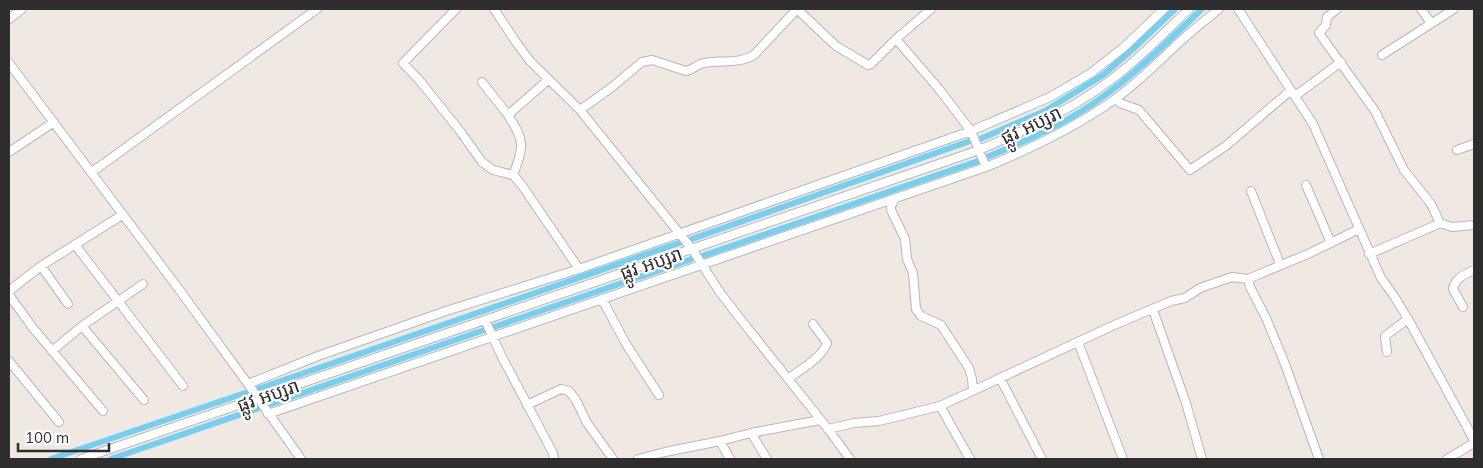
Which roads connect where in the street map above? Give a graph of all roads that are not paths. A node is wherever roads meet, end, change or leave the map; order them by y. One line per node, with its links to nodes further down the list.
1 (22, 9): 14 (street)
2 (317, 9): 33 (street)
3 (456, 9): 34 (street)
4 (797, 9): 16 (street); 24 (street)
5 (931, 9): 16 (street)
6 (1164, 9): 27 (street)
7 (1189, 9): 29 (street, ផ្លូវ អប្សរា)
8 (1219, 9): 23 (street)
9 (1238, 9): 22 (street)
10 (1337, 9): 18 (street)
11 (1421, 9): 15 (street)
12 (1454, 9): 15 (street)
13 (499, 10): 20 (street)
14 (9, 19)
15 (1431, 23): 17 (street)
16 (896, 39): 27 (street)
17 (1382, 55)
18 (1341, 62): 22 (street); 39 (street)
19 (10, 67): 26 (street)
20 (548, 80): 24 (street); 25 (street)
21 (482, 82): 25 (street)
22 (1293, 93): 23 (street); 41 (street)
23 (1116, 98): 32 (street)
24 (580, 110): 42 (street)
25 (508, 114): 34 (street)
26 (54, 122): 31 (street); 33 (street)
27 (971, 131): 29 (street); 42 (street)
28 (1474, 144): 30 (street)
29 (979, 150): 32 (street); 45 (street, ផ្លូវ អប្សរា)
30 (1457, 150)
31 (9, 152)
32 (986, 167): 37 (street)
33 (92, 172): 38 (street)
34 (513, 175): 50 (street)
35 (1306, 185): 43 (street)
36 (1251, 191): 47 (street)
37 (896, 198): 48 (street); 74 (street)
38 (122, 215): 44 (street); 72 (street)
39 (1440, 223): 40 (street); 46 (street)
40 (1474, 226)
41 (1359, 229): 43 (street); 46 (street)
42 (679, 234): 45 (street); 50 (street)
43 (1331, 242): 47 (street)
44 (76, 246): 49 (street); 57 (street)
45 (692, 249): 48 (street); 62 (street, ផ្លូវ អប្សរា)
46 (1369, 254): 61 (street)
47 (1280, 264): 52 (street)
48 (702, 265): 56 (street); 71 (street)
49 (41, 266): 54 (street); 58 (street)
50 (579, 269): 72 (street)
51 (1474, 270): 59 (street)
52 (1248, 279): 60 (street); 101 (street)
53 (143, 284): 57 (street)
54 (9, 291)
55 (9, 295): 67 (street)
56 (602, 300): 65 (street); 75 (street)
57 (118, 301): 64 (street); 73 (street)
58 (68, 304)
59 (1463, 307)
60 (1153, 310): 66 (street); 100 (street)
61 (1408, 319): 68 (street); 87 (street)
62 (485, 320): 65 (street); 76 (street, ផ្លូវ អប្សរា)
63 (813, 324): 71 (street)
64 (82, 326): 67 (street); 77 (street)
65 (493, 337): 78 (street); 81 (street)
66 (1078, 342): 70 (street); 99 (street)
67 (52, 351): 80 (street)
68 (1387, 352)
69 (9, 361): 83 (street)
70 (1000, 378): 74 (street); 98 (street)
71 (788, 379): 82 (street)
72 (248, 384): 76 (street)
73 (183, 386)
74 (972, 390): 79 (street)
75 (659, 395)
76 (258, 398): 81 (street); 89 (street, ផ្លូវ អប្សរា)
77 (144, 400)
78 (527, 405): 88 (street); 92 (street)
79 (940, 406): 84 (street); 97 (street)
80 (103, 411)
81 (268, 414): 90 (street)
82 (820, 420): 84 (street); 85 (street)
83 (59, 422)
84 (828, 429): 96 (street)
85 (751, 433): 86 (street); 95 (street)
86 (720, 442): 93 (street); 94 (street)
87 (1474, 442): 102 (street)
88 (553, 456): 91 (street)
89 (81, 459)
90 (301, 459)
91 (560, 459)
92 (613, 459)
93 (638, 459)
94 (730, 459)
95 (767, 459)
96 (850, 459)
97 (970, 459)
98 (1042, 459)
99 (1123, 459)
100 (1202, 459)
101 (1319, 459)
102 (1447, 459)

